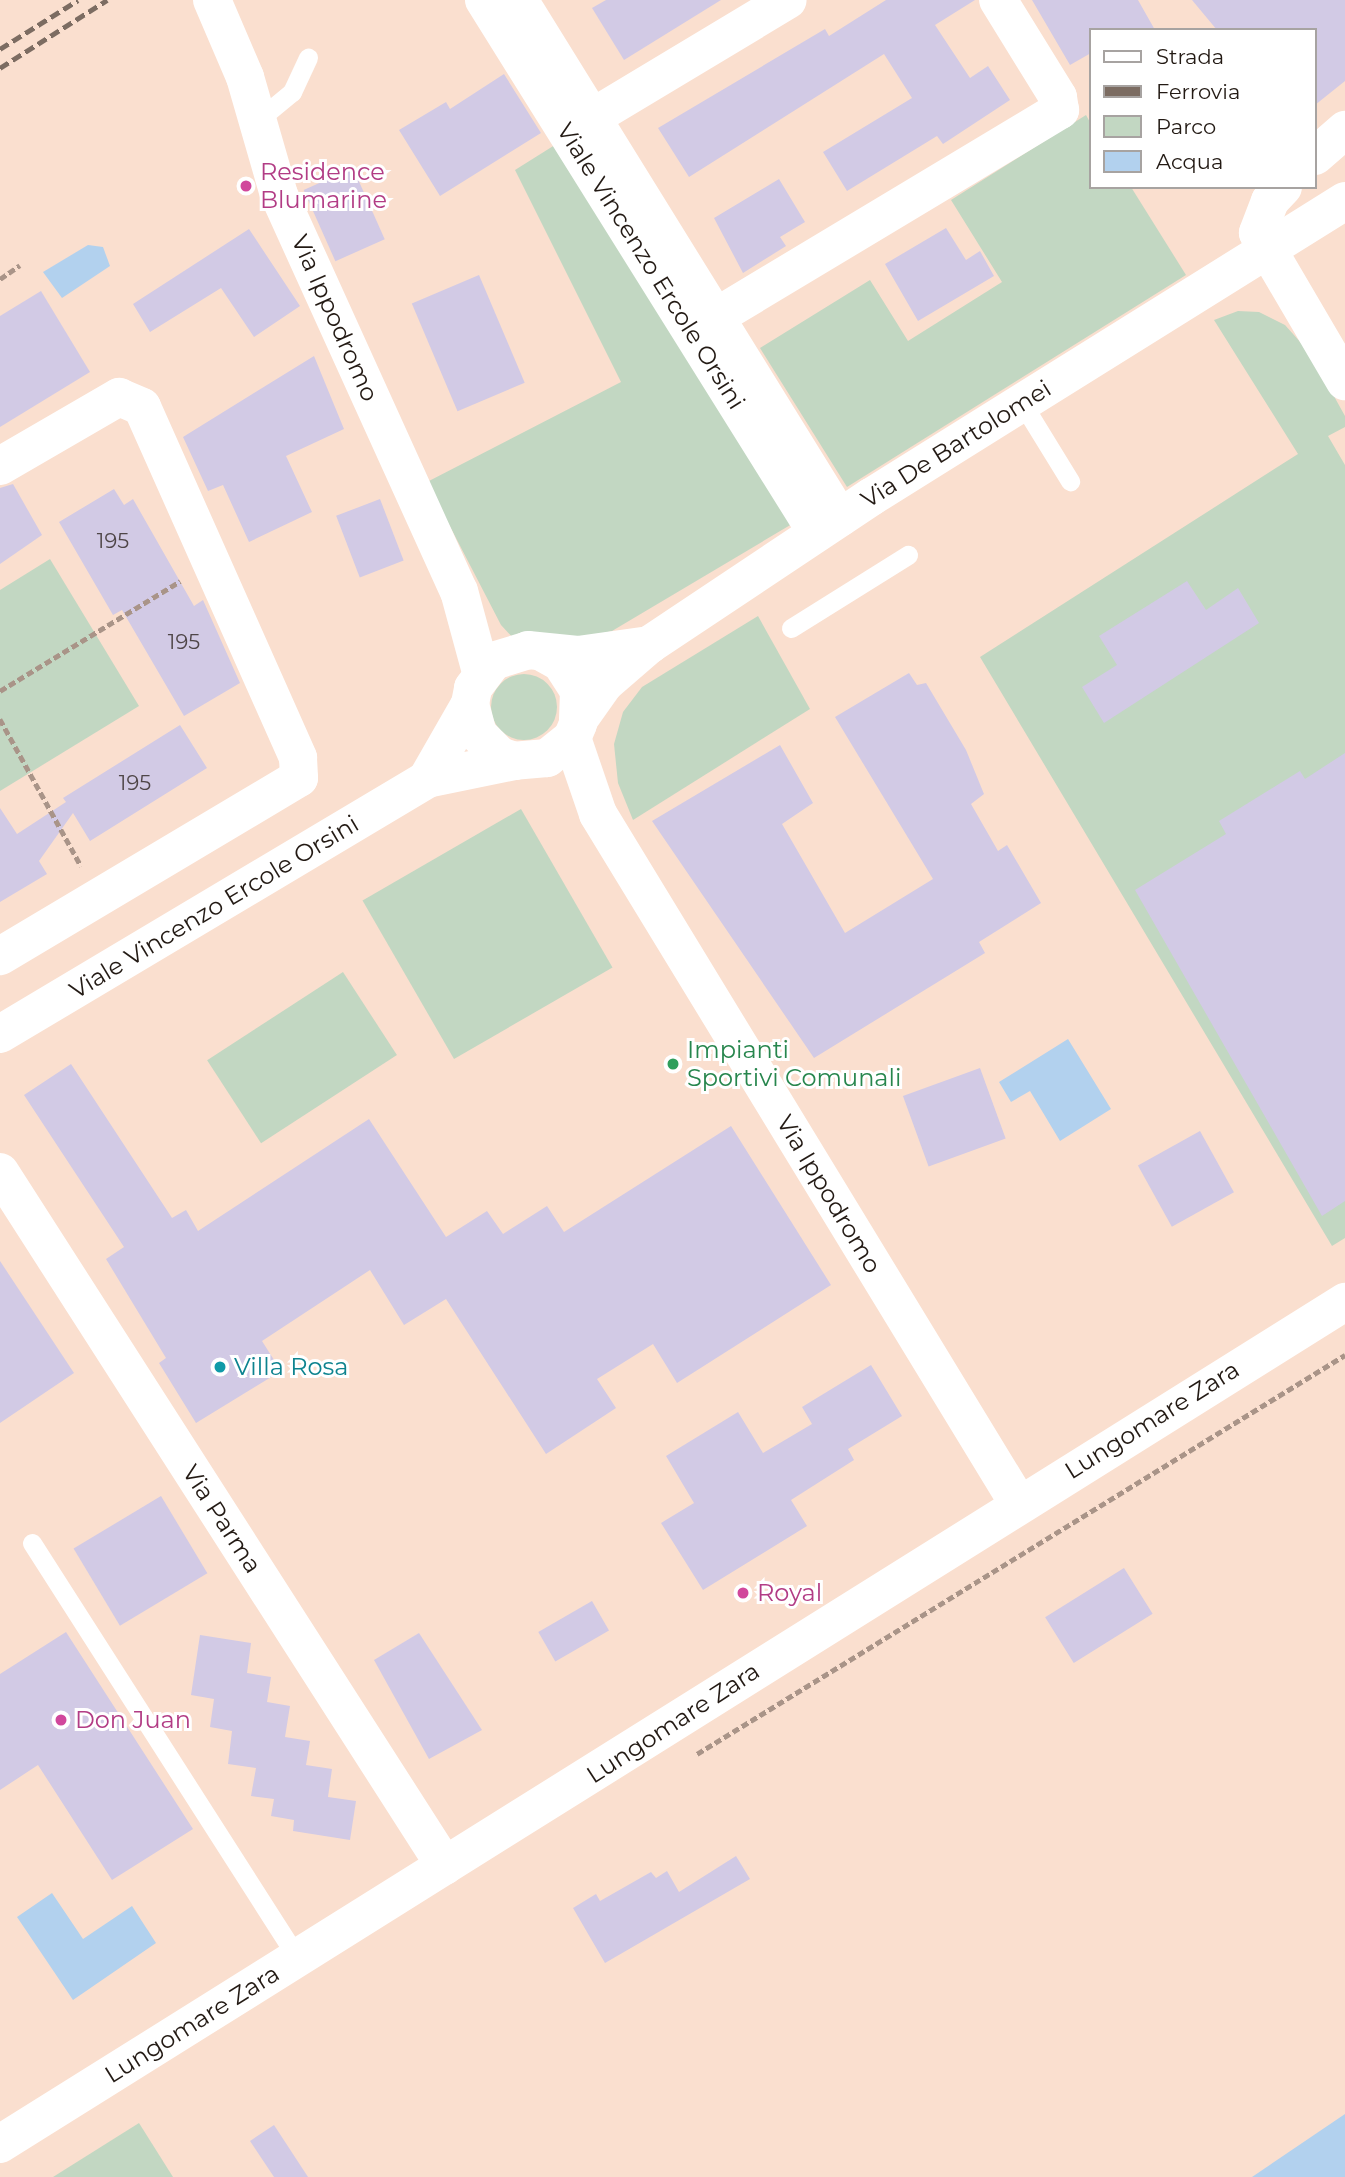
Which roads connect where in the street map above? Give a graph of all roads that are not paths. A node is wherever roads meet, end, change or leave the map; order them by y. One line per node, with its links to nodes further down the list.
1 (212, 0): 8 (street, Via Ippodromo)
2 (484, 0): 19 (street, Viale Vincenzo Ercole Orsini)
3 (519, 0): 7 (street, Viale Vincenzo Ercole Orsini)
4 (788, 0): 7 (street, Viale Vincenzo Ercole Orsini)
5 (998, 0): 14 (street, Viale Vincenzo Ercole Orsini)
6 (308, 58): 8 (lane)
7 (593, 117): 14 (street, Viale Vincenzo Ercole Orsini)
8 (257, 120): 23 (street, Via Ippodromo)
9 (1345, 130): 10 (street)
10 (1317, 154)
11 (1281, 189): 13 (street)
12 (1345, 201): 13 (street, Via De Bartolomei)
13 (1267, 250): 15 (street); 16 (street, Via De Bartolomei)
14 (719, 316): 19 (street, Viale Vincenzo Ercole Orsini)
15 (1345, 381)
16 (1022, 403): 18 (lane); 19 (street, Via De Bartolomei)
17 (0, 466): 28 (street)
18 (1070, 481)
19 (828, 526): 22 (street, Via De Bartolomei)
20 (908, 555): 21 (lane)
21 (791, 628)
22 (649, 645): 23 (street, Via De Bartolomei); 24 (street, Via De Bartolomei)
23 (502, 671): 24 (street, Via Ippodromo); 25 (street, Via Ippodromo); 26 (street)
24 (576, 728): 25 (street); 27 (street, Via Ippodromo)
25 (523, 761): 26 (street); 27 (street, Via Ippodromo)
26 (427, 779): 29 (street, Viale Vincenzo Ercole Orsini)
27 (598, 814): 32 (street, Via Ippodromo)
28 (0, 956)
29 (0, 1034)
30 (0, 1172): 34 (street, Via Parma)
31 (1345, 1302): 32 (street, Lungomare Zara)
32 (1018, 1503): 34 (street, Lungomare Zara)
33 (32, 1543): 35 (lane)
34 (445, 1866): 35 (street, Lungomare Zara)
35 (298, 1959): 36 (street, Lungomare Zara)
36 (0, 2144)

